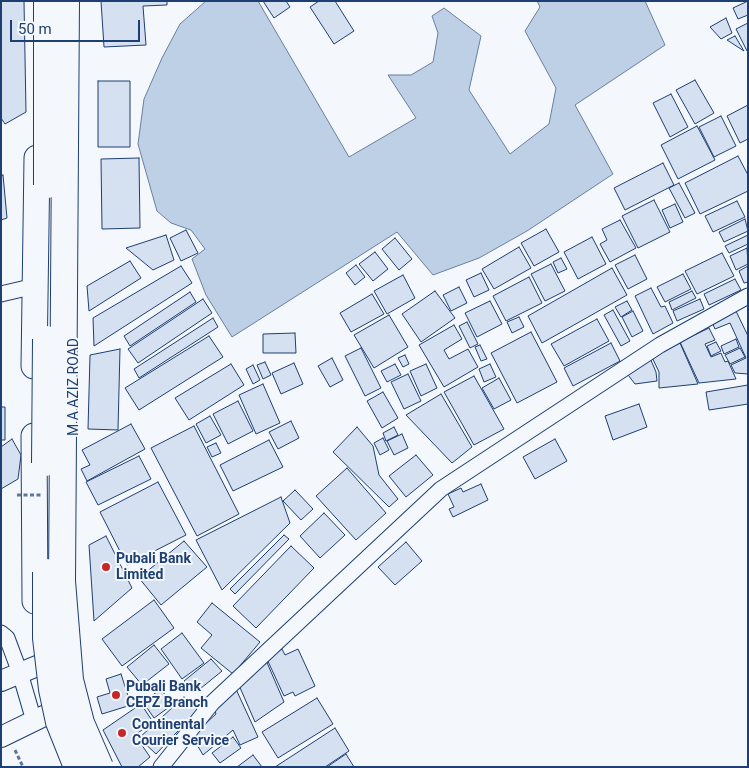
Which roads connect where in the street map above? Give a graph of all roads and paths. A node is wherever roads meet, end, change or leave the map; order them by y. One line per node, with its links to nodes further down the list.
1 (39, 1): 5 (main road)
2 (47, 1): 15 (highway, bridge)
3 (66, 1): 16 (highway, bridge)
4 (76, 1): 9 (main road, M A AZIZ ROAD)
5 (35, 286): 6 (street); 10 (main road)
6 (1, 294)
7 (748, 296): 18 (street)
8 (1, 633): 10 (street)
9 (77, 662): 10 (street); 17 (main road, M A AZIZ ROAD)
10 (29, 669): 11 (street); 12 (main road)
11 (1, 681)
12 (40, 718): 13 (street); 14 (main road)
13 (1, 737)
14 (64, 767)
15 (76, 767)
16 (100, 767)
17 (112, 767)
18 (161, 767)

